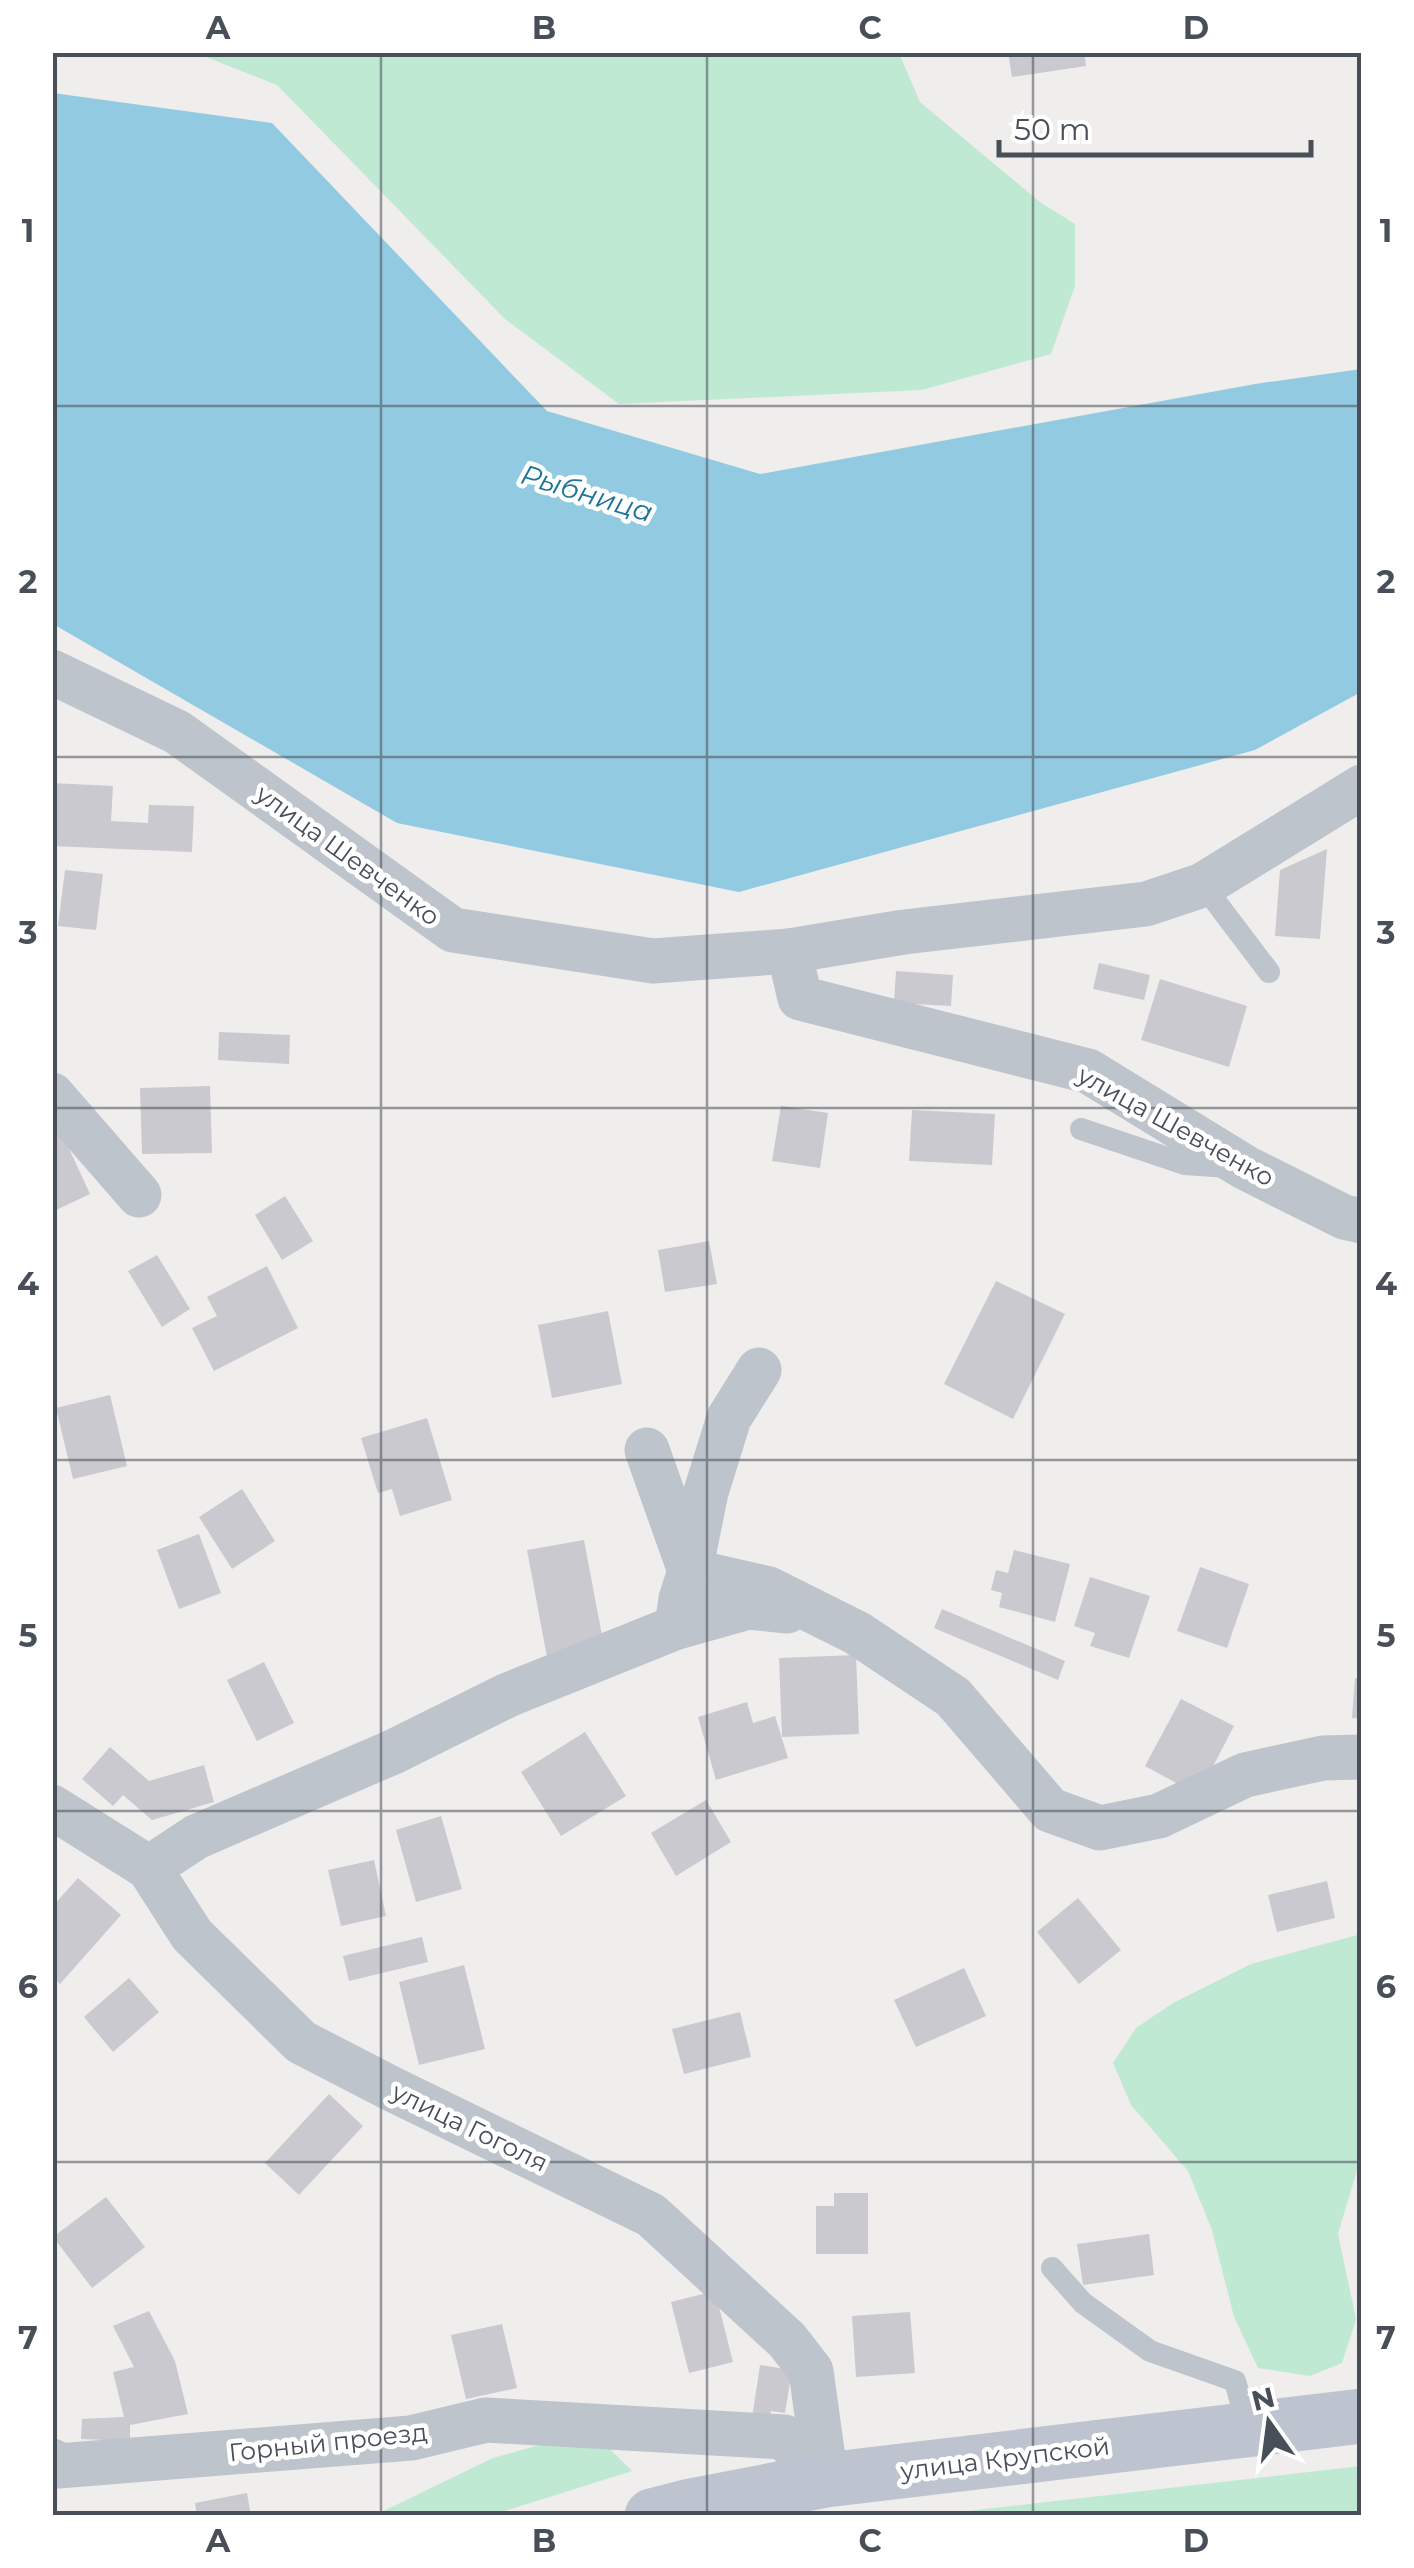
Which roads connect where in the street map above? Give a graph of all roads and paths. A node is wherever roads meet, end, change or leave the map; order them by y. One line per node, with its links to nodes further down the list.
1 (52, 672): 4 (street, улица Шевченко)
2 (1362, 787): 3 (street, улица Шевченко)
3 (1203, 885): 4 (street, улица Шевченко); 5 (lane)
4 (789, 951): 8 (street, улица Шевченко)
5 (1269, 972)
6 (52, 1096): 9 (street)
7 (1081, 1129): 8 (lane)
8 (1246, 1168): 10 (street, улица Шевченко)
9 (139, 1195)
10 (1362, 1221)
11 (759, 1370): 13 (street)
12 (647, 1450): 13 (street)
13 (690, 1570): 14 (street); 15 (street)
14 (821, 1614): 15 (street); 16 (street)
15 (678, 1627): 18 (street)
16 (1362, 1756)
17 (52, 1808): 18 (street, улица Гоголя)
18 (148, 1868): 23 (street, улица Гоголя)
19 (1052, 2268): 21 (lane)
20 (1362, 2416): 21 (street, улица Крупской)
21 (1248, 2428): 23 (street, улица Крупской)
22 (52, 2461): 23 (street, Горный проезд)
23 (826, 2480): 24 (street, улица Крупской)
24 (652, 2516)

